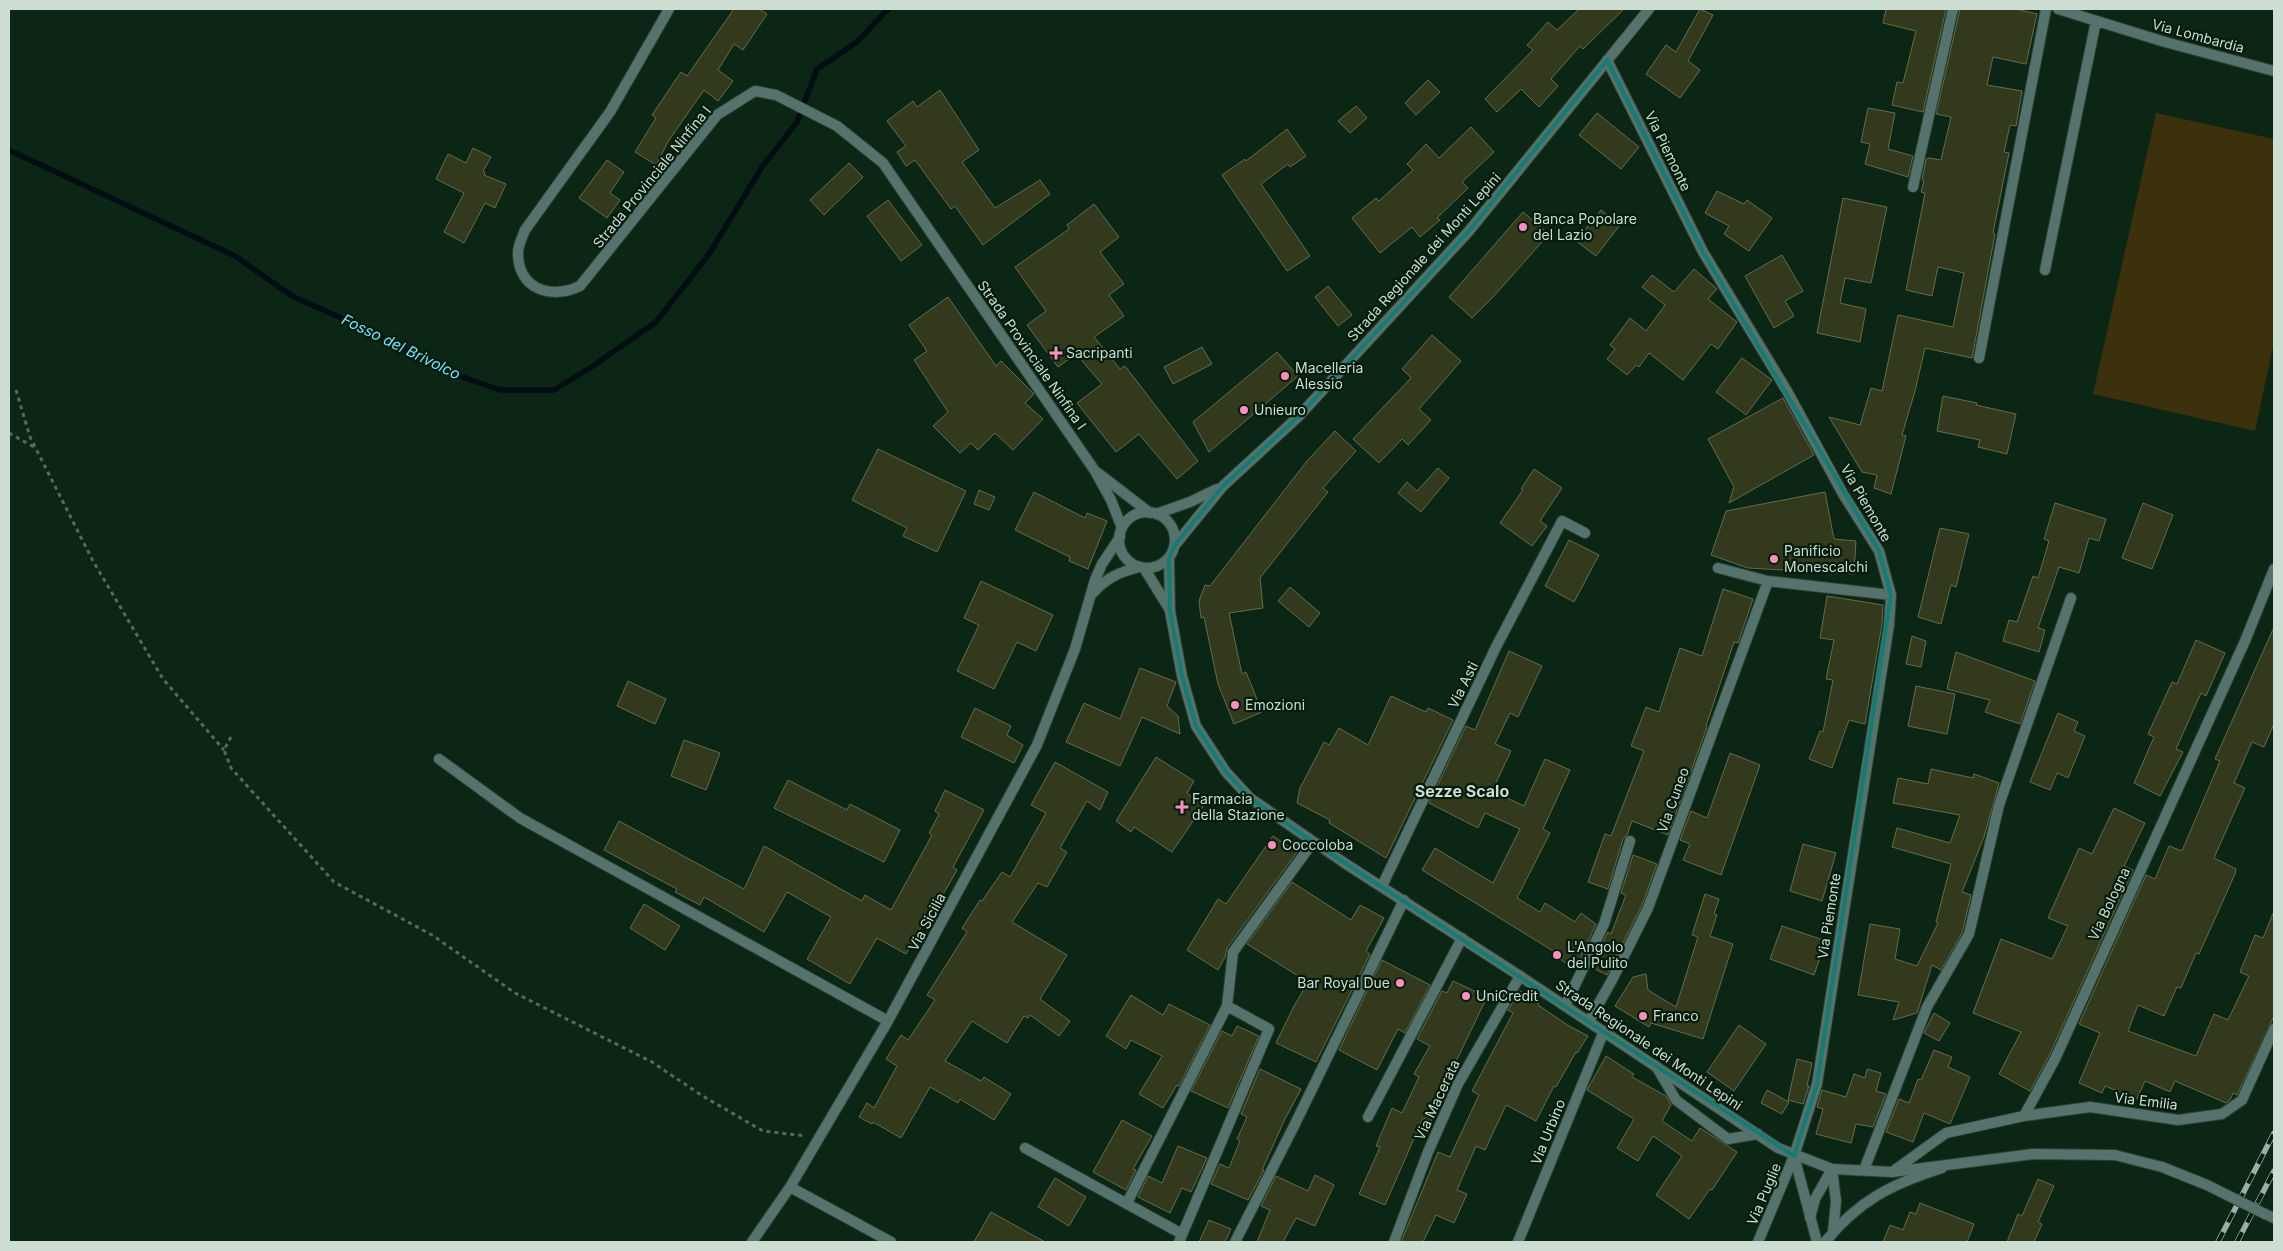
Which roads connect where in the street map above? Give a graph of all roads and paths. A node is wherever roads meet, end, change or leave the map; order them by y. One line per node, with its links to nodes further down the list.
1 (669, 9): 15 (street, Strada Provinciale Ninfina I)
2 (1649, 9): 7 (street, Strada Regionale dei Monti Lepini)
3 (1954, 9): 9 (street)
4 (2046, 9): 11 (street)
5 (2058, 9): 6 (street, Via Lombardia)
6 (2096, 20): 8 (street, Via Lombardia); 10 (street)
7 (1608, 60): 16 (street, Strada Regionale dei Monti Lepini); 26 (street, Via Piemonte)
8 (2274, 71)
9 (1913, 187)
10 (2045, 270)
11 (1979, 358)
12 (16, 390): 14 (path)
13 (9, 433): 14 (path)
14 (35, 447): 31 (path)
15 (1095, 470): 17 (street, Strada Provinciale Ninfina I); 18 (street, Strada Provinciale Ninfina I)
16 (1223, 486): 17 (street, Strada Regionale dei Monti Lepini); 20 (street, Strada Regionale dei Monti Lepini)
17 (1153, 513): 18 (street); 20 (street)
18 (1121, 532): 22 (street); 27 (street, Via Sicilia)
19 (1585, 533): 35 (street, Via Asti)
20 (1175, 545): 21 (street)
21 (1169, 558): 22 (street); 29 (street, Strada Regionale dei Monti Lepini)
22 (1142, 568): 27 (street, Via Sicilia); 29 (street, Strada Regionale dei Monti Lepini)
23 (1718, 568): 25 (street)
24 (2274, 569): 46 (street, Via Bologna)
25 (1768, 581): 26 (street); 42 (street, Via Cuneo)
26 (1891, 595): 51 (street, Via Piemonte)
27 (1090, 597): 41 (street, Via Sicilia)
28 (2071, 598): 54 (street)
29 (1170, 611): 34 (street, Strada Regionale dei Monti Lepini)
30 (231, 737): 31 (path)
31 (224, 750): 49 (path)
32 (439, 759): 41 (street)
33 (1630, 841): 40 (street)
34 (1313, 842): 35 (street, Strada Regionale dei Monti Lepini); 39 (street)
35 (1382, 886): 36 (street, Strada Regionale dei Monti Lepini)
36 (1404, 900): 37 (street, Strada Regionale dei Monti Lepini); 64 (street)
37 (1462, 938): 38 (street, Strada Regionale dei Monti Lepini); 47 (street)
38 (1520, 976): 40 (street, Strada Regionale dei Monti Lepini); 65 (street, Via Macerata)
39 (1227, 1006): 57 (street); 61 (street)
40 (1565, 1006): 42 (street, Strada Regionale dei Monti Lepini)
41 (888, 1021): 49 (street, Via Sicilia)
42 (1589, 1021): 44 (street, Strada Regionale dei Monti Lepini)
43 (2274, 1029): 46 (street, Via Emilia)
44 (1604, 1031): 45 (street, Strada Regionale dei Monti Lepini); 66 (street, Via Urbino)
45 (1656, 1066): 48 (street, Strada Regionale dei Monti Lepini); 48 (street)
46 (2024, 1116): 55 (street)
47 (1368, 1117)
48 (1758, 1134): 51 (street, Strada Regionale dei Monti Lepini)
49 (819, 1138): 56 (street, Via Sicilia)
50 (1025, 1148): 57 (street)
51 (1794, 1156): 53 (street, Strada Regionale dei Monti Lepini); 59 (street); 67 (street, Via Puglie)
52 (1953, 1165): 55 (street, Strada Regionale dei Monti Lepini); 58 (street, Strada Regionale dei Monti Lepini, bridge); 60 (street)
53 (1832, 1168): 54 (street, Strada Regionale dei Monti Lepini); 59 (street); 60 (street)
54 (1864, 1170): 55 (street, Strada Regionale dei Monti Lepini)
55 (1892, 1172)
56 (790, 1187): 62 (street, Via Sicilia); 63 (street)
57 (1126, 1203): 61 (street)
58 (2270, 1216)
59 (1810, 1219): 68 (street)
60 (1833, 1232): 69 (street)
61 (1181, 1238)
62 (752, 1242)
63 (891, 1242)
64 (1235, 1242)
65 (1394, 1242)
66 (1518, 1242)
67 (1758, 1242)
68 (1817, 1242)
69 (1825, 1242)

